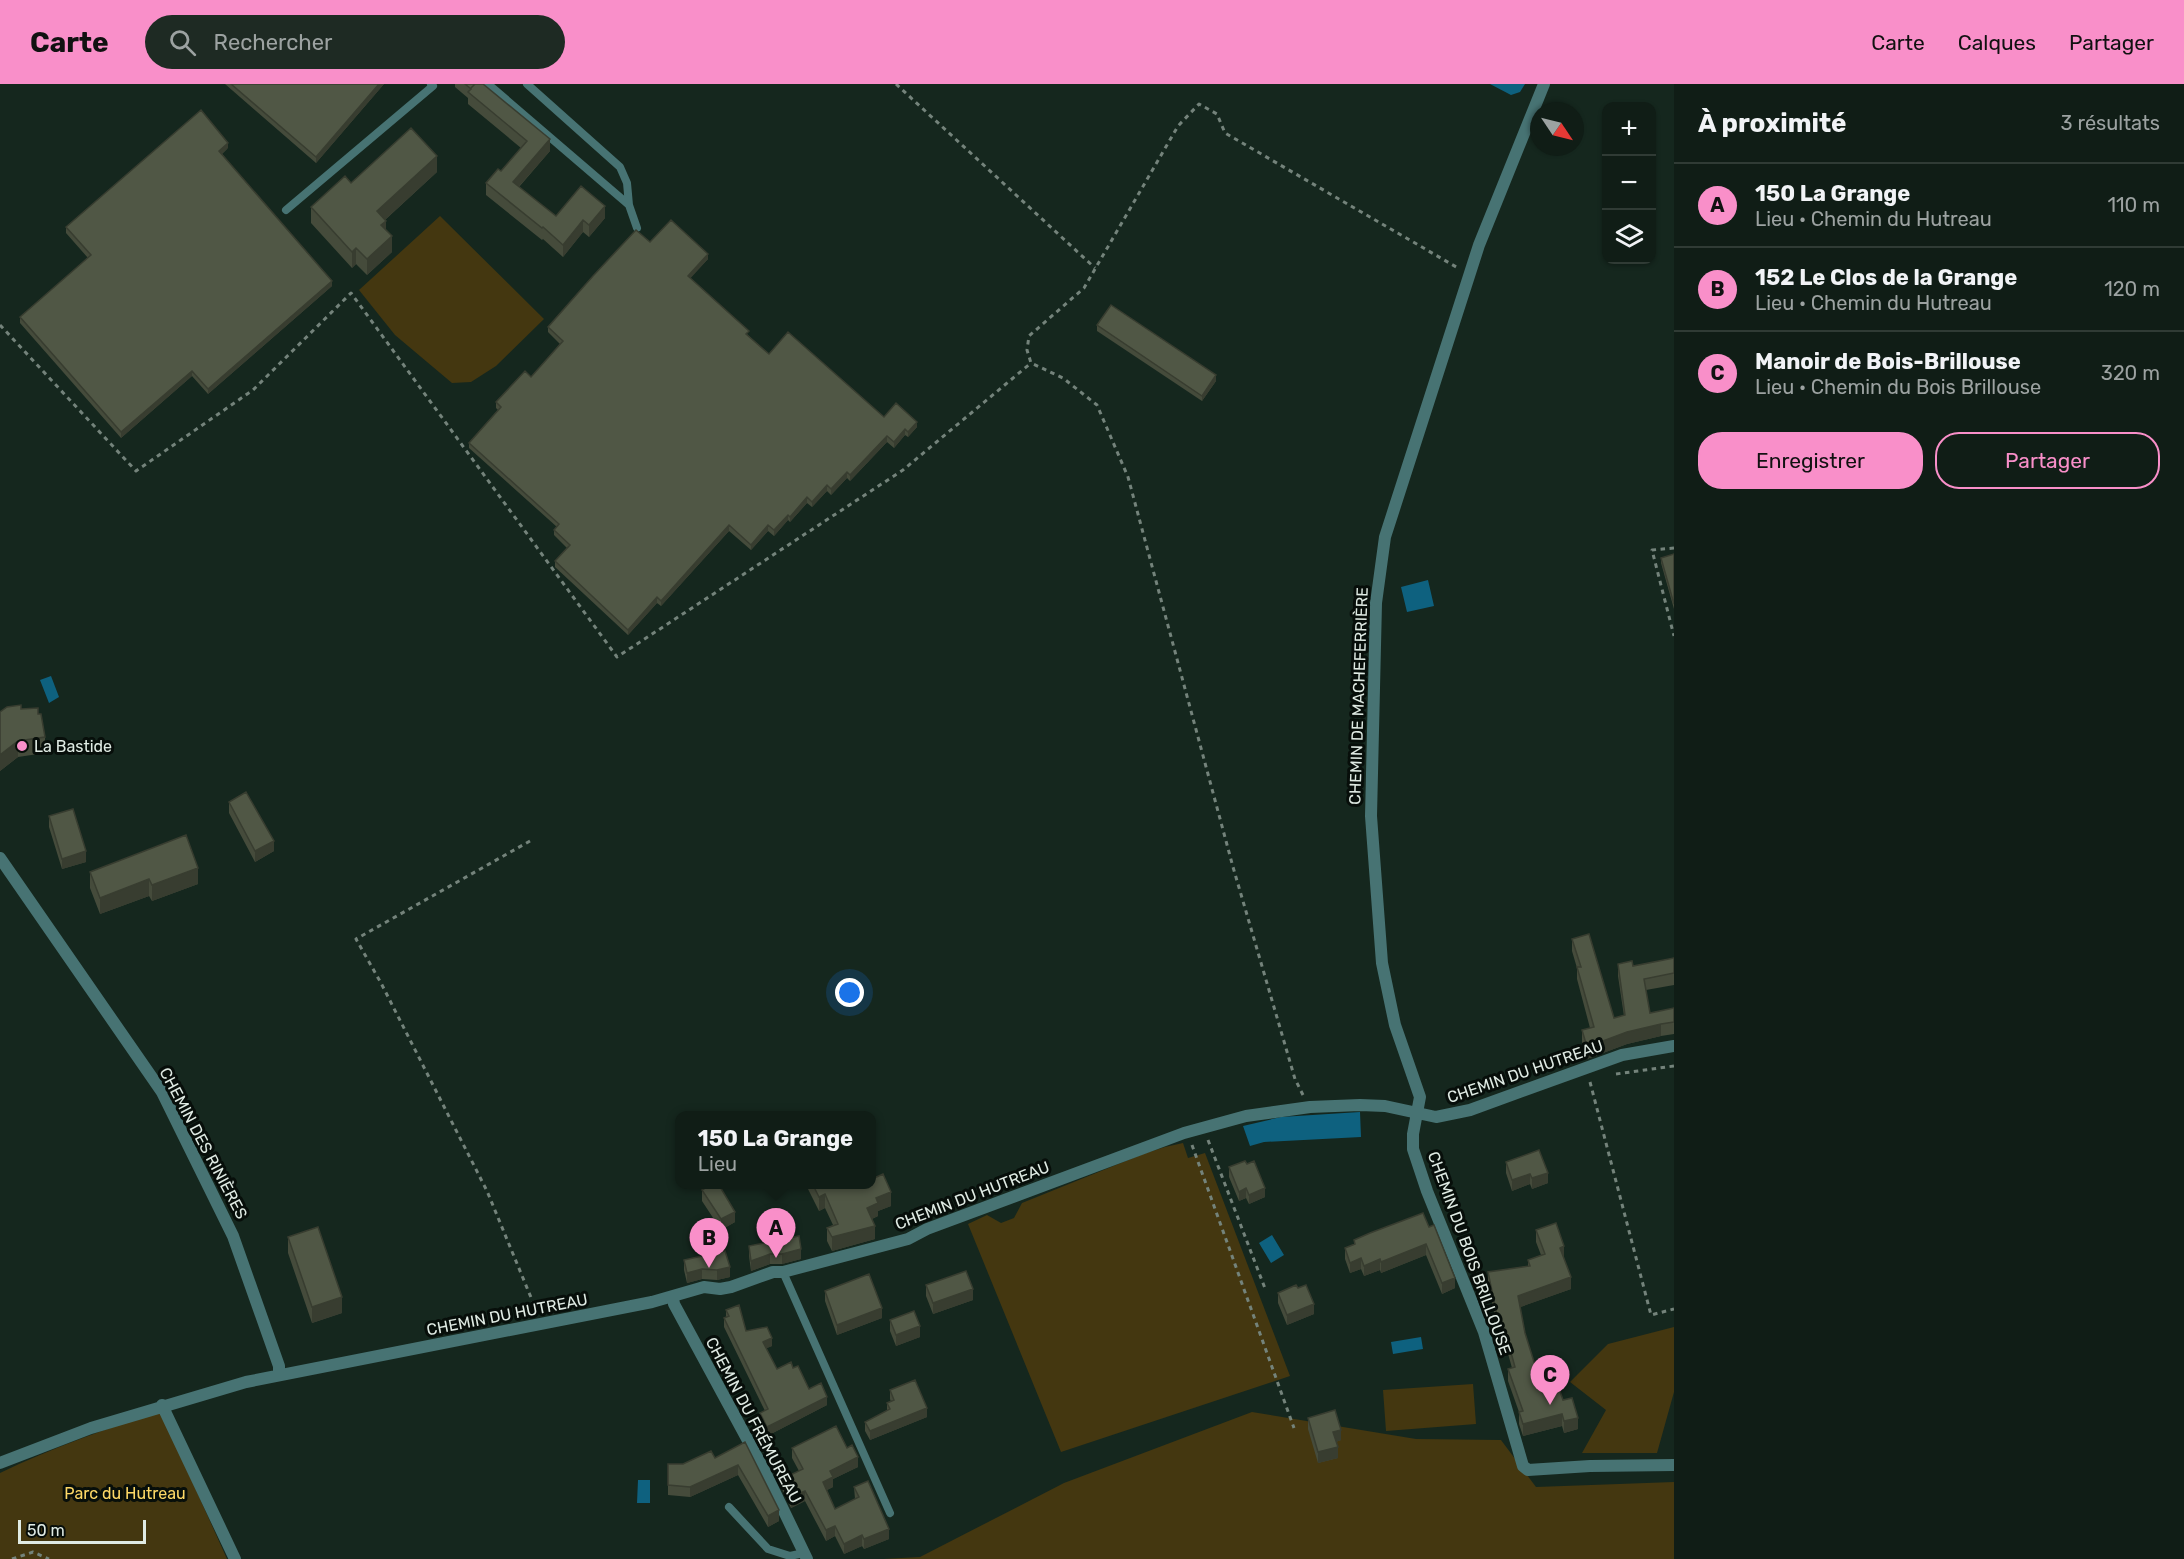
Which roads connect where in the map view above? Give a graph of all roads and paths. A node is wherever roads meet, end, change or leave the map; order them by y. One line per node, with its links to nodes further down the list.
1 (431, 84): 7 (lane)
2 (488, 84): 6 (lane)
3 (527, 84): 6 (lane)
4 (896, 84): 9 (path)
5 (1544, 84): 10 (street, CHEMIN DE MACHEFERRIÈRE)
6 (629, 205): 8 (lane)
7 (286, 210)
8 (637, 228)
9 (1095, 268): 10 (path); 12 (path)
10 (1470, 274): 22 (street, CHEMIN DE MACHEFERRIÈRE)
11 (0, 325): 12 (path)
12 (1031, 363): 21 (path)
13 (1674, 548): 14 (path)
14 (1674, 636)
15 (530, 841): 29 (path)
16 (0, 858): 30 (street, CHEMIN DES RINIÈRES)
17 (1674, 1046): 22 (street, CHEMIN DU HUTREAU)
18 (1674, 1066): 19 (path)
19 (1606, 1076)
20 (1597, 1079): 28 (path)
21 (1310, 1107): 22 (street, CHEMIN DU HUTREAU); 23 (street, CHEMIN DU HUTREAU)
22 (1416, 1114): 34 (street, CHEMIN DU BOIS BRILLOUSE)
23 (1203, 1127): 24 (street, CHEMIN DU HUTREAU); 26 (path)
24 (1187, 1132): 25 (street, CHEMIN DU HUTREAU); 32 (path)
25 (783, 1272): 27 (street, CHEMIN DU HUTREAU); 36 (lane)
26 (1266, 1291)
27 (673, 1297): 29 (street, CHEMIN DU HUTREAU); 37 (street, CHEMIN DU FRÉMUREAU)
28 (1674, 1309)
29 (542, 1325): 30 (street, CHEMIN DU HUTREAU)
30 (279, 1374): 31 (street, CHEMIN DU HUTREAU)
31 (162, 1406): 33 (street, CHEMIN DU HUTREAU); 40 (street)
32 (1294, 1428)
33 (0, 1462)
34 (1674, 1465)
35 (729, 1507): 37 (lane)
36 (890, 1513)
37 (806, 1556)
38 (12, 1559): 39 (path)
39 (49, 1559)
40 (235, 1559)

